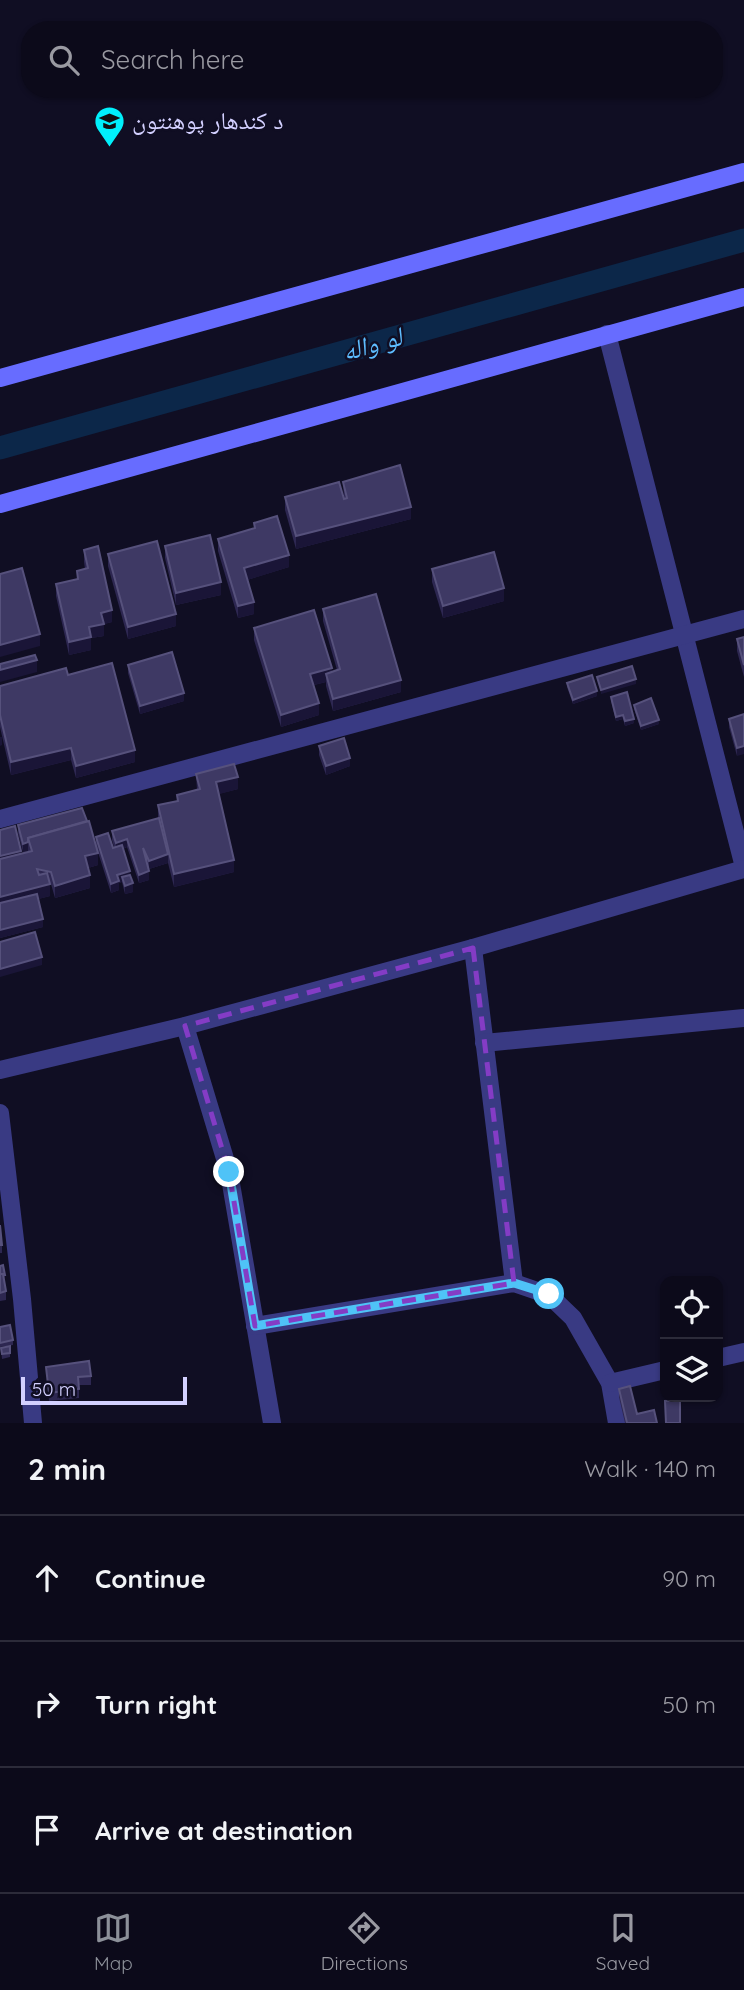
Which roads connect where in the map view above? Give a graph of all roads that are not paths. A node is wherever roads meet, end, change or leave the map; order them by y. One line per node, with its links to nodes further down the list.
1 (744, 172): 4 (street)
2 (744, 297): 3 (street)
3 (607, 334): 5 (street); 7 (street)
4 (0, 377)
5 (0, 504)
6 (744, 619): 7 (street)
7 (685, 635): 8 (street); 9 (street)
8 (0, 819)
9 (744, 868): 10 (street)
10 (473, 948): 12 (street); 13 (street)
11 (744, 1018): 13 (street)
12 (185, 1026): 14 (street); 17 (street)
13 (484, 1043): 16 (street)
14 (0, 1070)
15 (0, 1113): 22 (street)
16 (514, 1283): 17 (street); 21 (street)
17 (255, 1326): 23 (street)
18 (744, 1352): 19 (street)
19 (723, 1357)
20 (660, 1371): 21 (street)
21 (610, 1383): 24 (street)
22 (33, 1423)
23 (272, 1423)
24 (617, 1423)

